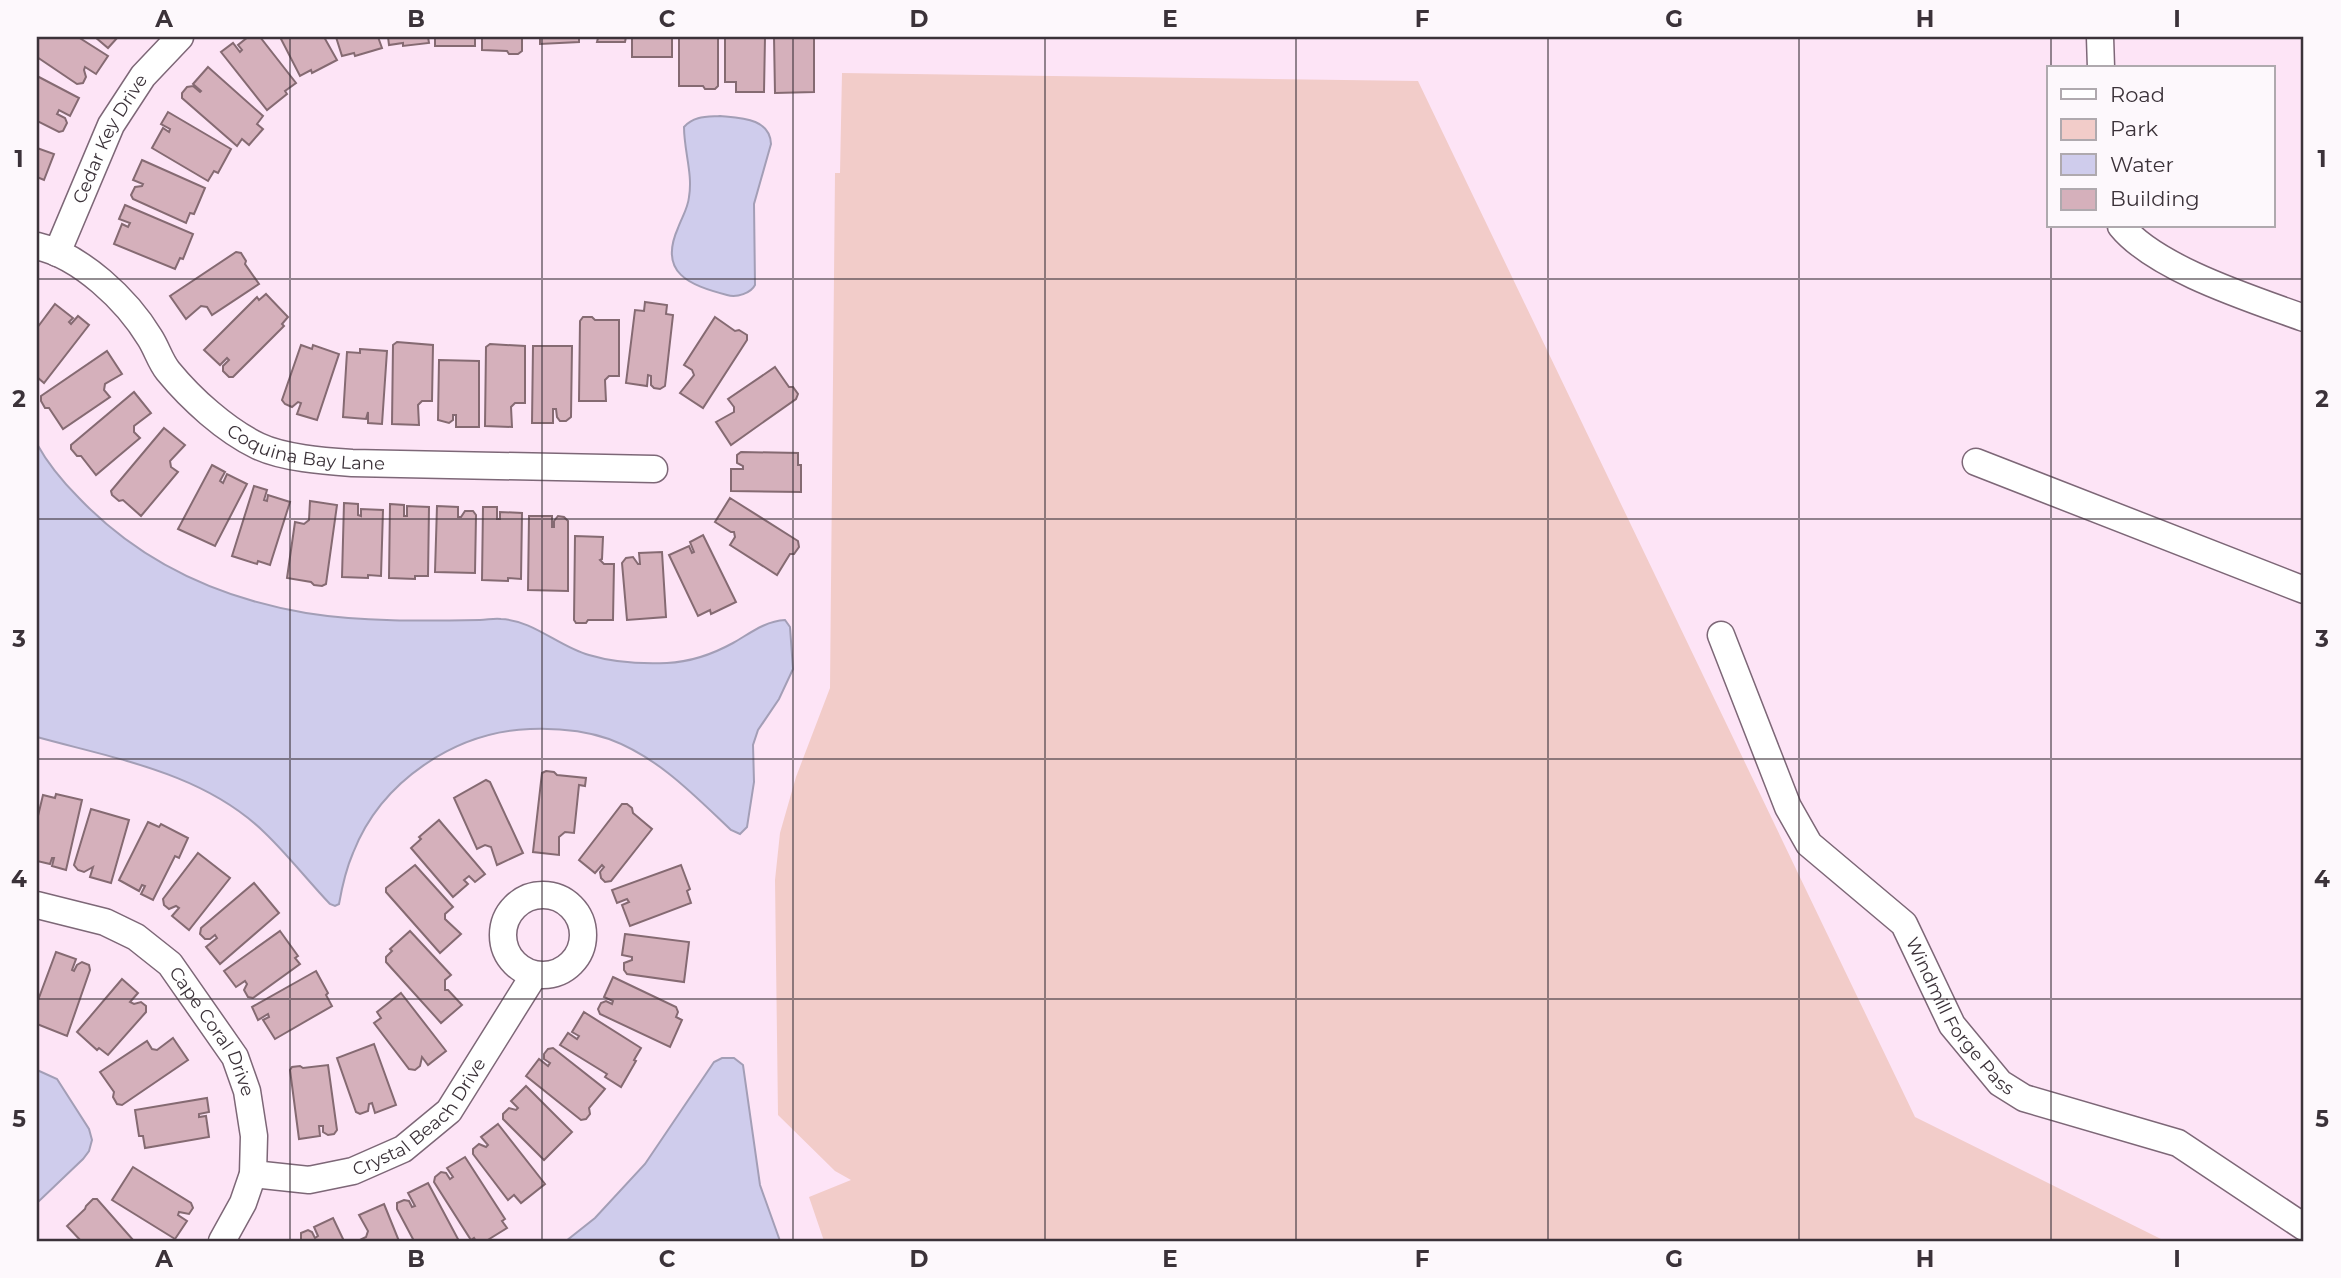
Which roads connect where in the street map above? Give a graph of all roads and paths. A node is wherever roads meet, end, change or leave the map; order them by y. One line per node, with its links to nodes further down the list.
1 (180, 37): 5 (street, Cedar Key Drive)
2 (2100, 37): 3 (street)
3 (2101, 66)
4 (2123, 228): 6 (street)
5 (47, 249): 8 (street, Coquina Bay Lane)
6 (2304, 318)
7 (1976, 462): 9 (street)
8 (654, 469)
9 (2304, 590)
10 (1721, 635): 14 (street, Windmill Forge Pass)
11 (37, 905): 13 (street, Cape Coral Drive)
12 (534, 975): 13 (street, Crystal Beach Drive)
13 (253, 1174): 15 (street, Cape Coral Drive)
14 (2304, 1227)
15 (222, 1241)

